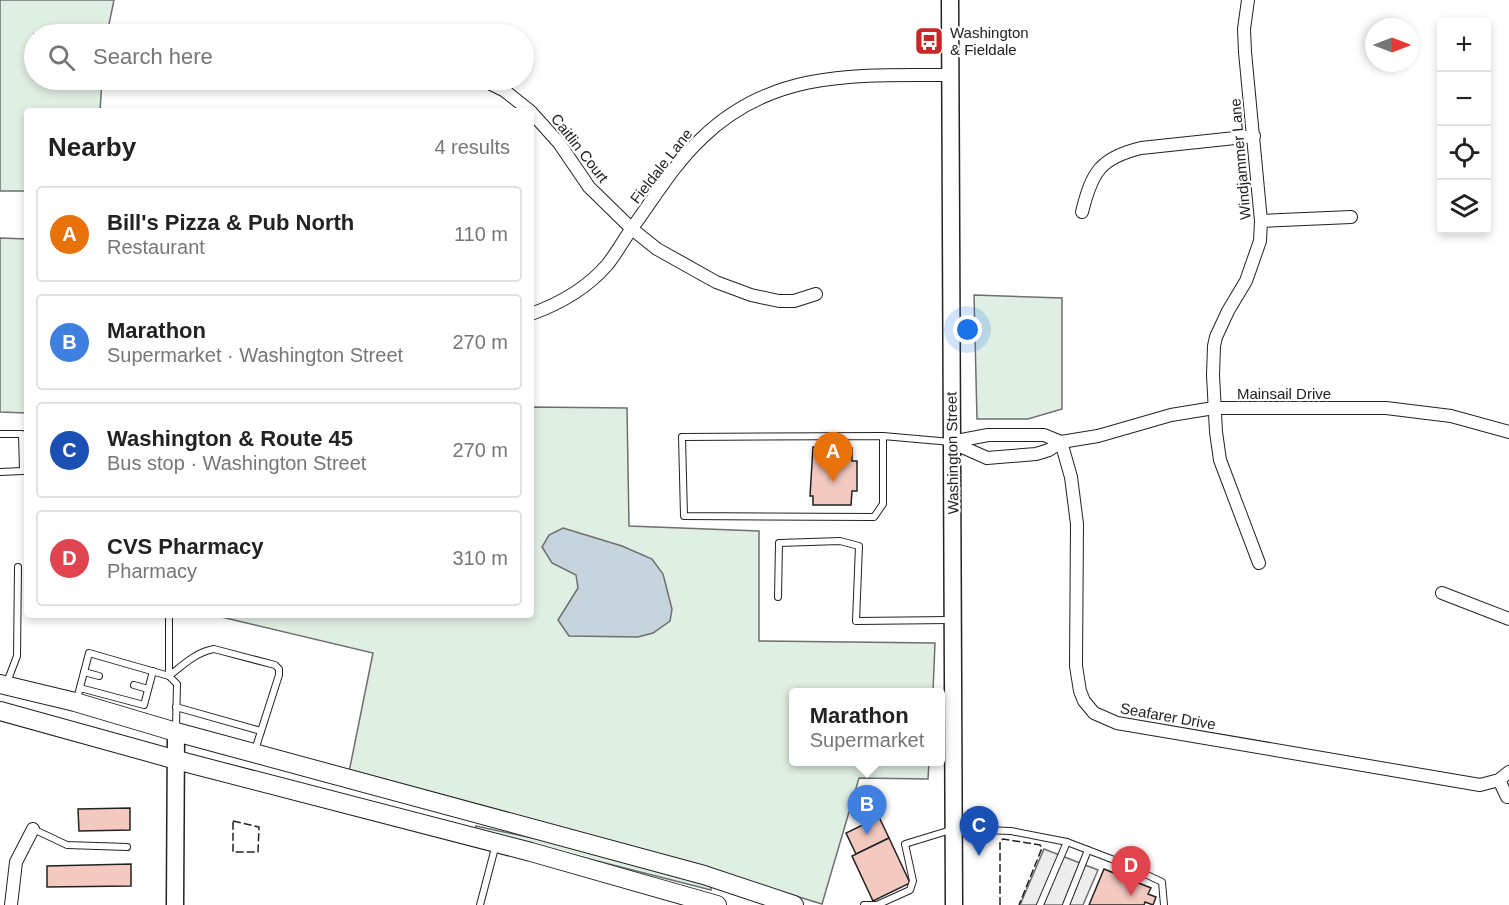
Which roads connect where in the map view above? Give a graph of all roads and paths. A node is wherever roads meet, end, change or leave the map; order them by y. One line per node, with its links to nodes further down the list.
1 (950, 0): 3 (main road, Washington Street)
2 (1248, 0): 7 (street, Windjammer Lane)
3 (950, 75): 11 (street, Fieldale Lane); 18 (main road, Washington Street)
4 (505, 90): 5 (street, Caitlin Court)
5 (525, 108)
6 (534, 116): 11 (street, Caitlin Court)
7 (1254, 136): 8 (street); 10 (street, Windjammer Lane)
8 (1082, 212)
9 (1351, 217): 10 (street)
10 (1261, 221): 14 (street, Windjammer Lane)
11 (632, 229): 12 (street, Caitlin Court); 13 (street, Fieldale Lane)
12 (816, 294)
13 (534, 313)
14 (1214, 408): 15 (street, Mainsail Drive); 19 (street, Mainsail Drive); 21 (street, Windjammer Lane)
15 (1509, 432)
16 (0, 434): 20 (lane)
17 (884, 436): 17 (lane); 18 (lane)
18 (951, 442): 19 (street, Mainsail Drive); 19 (street, Mainsail Drive); 27 (main road, Washington Street)
19 (1061, 442): 42 (street, Seafarer Drive)
20 (0, 471)
21 (1259, 563)
22 (18, 567): 32 (lane)
23 (1442, 593): 26 (street)
24 (778, 597): 27 (lane)
25 (169, 618): 31 (lane)
26 (1509, 619)
27 (954, 620): 45 (main road, Washington Street)
28 (153, 671): 29 (lane); 31 (lane); 34 (lane)
29 (84, 672): 30 (lane); 35 (lane)
30 (99, 676)
31 (169, 676): 36 (lane); 38 (lane)
32 (3, 685): 35 (main road)
33 (135, 685): 34 (lane)
34 (148, 689): 35 (lane)
35 (78, 695): 39 (main road)
36 (176, 707): 38 (lane); 39 (lane)
37 (0, 711): 41 (main road)
38 (261, 731): 40 (lane)
39 (176, 732): 40 (main road); 41 (main road)
40 (254, 753): 55 (main road)
41 (175, 760): 47 (main road); 52 (main road)
42 (1504, 776): 43 (street)
43 (1507, 797)
44 (33, 829): 48 (lane); 51 (street)
45 (954, 829): 46 (lane); 56 (lane); 57 (main road, Washington Street)
46 (1067, 842): 49 (lane); 58 (lane)
47 (496, 843): 50 (main road); 53 (lane)
48 (127, 847)
49 (1088, 850): 59 (lane); 60 (lane)
50 (673, 898): 54 (main road)
51 (11, 905)
52 (175, 905)
53 (480, 905)
54 (717, 905)
55 (794, 905)
56 (864, 905)
57 (954, 905)
58 (1040, 905)
59 (1066, 905)
60 (1164, 905)

